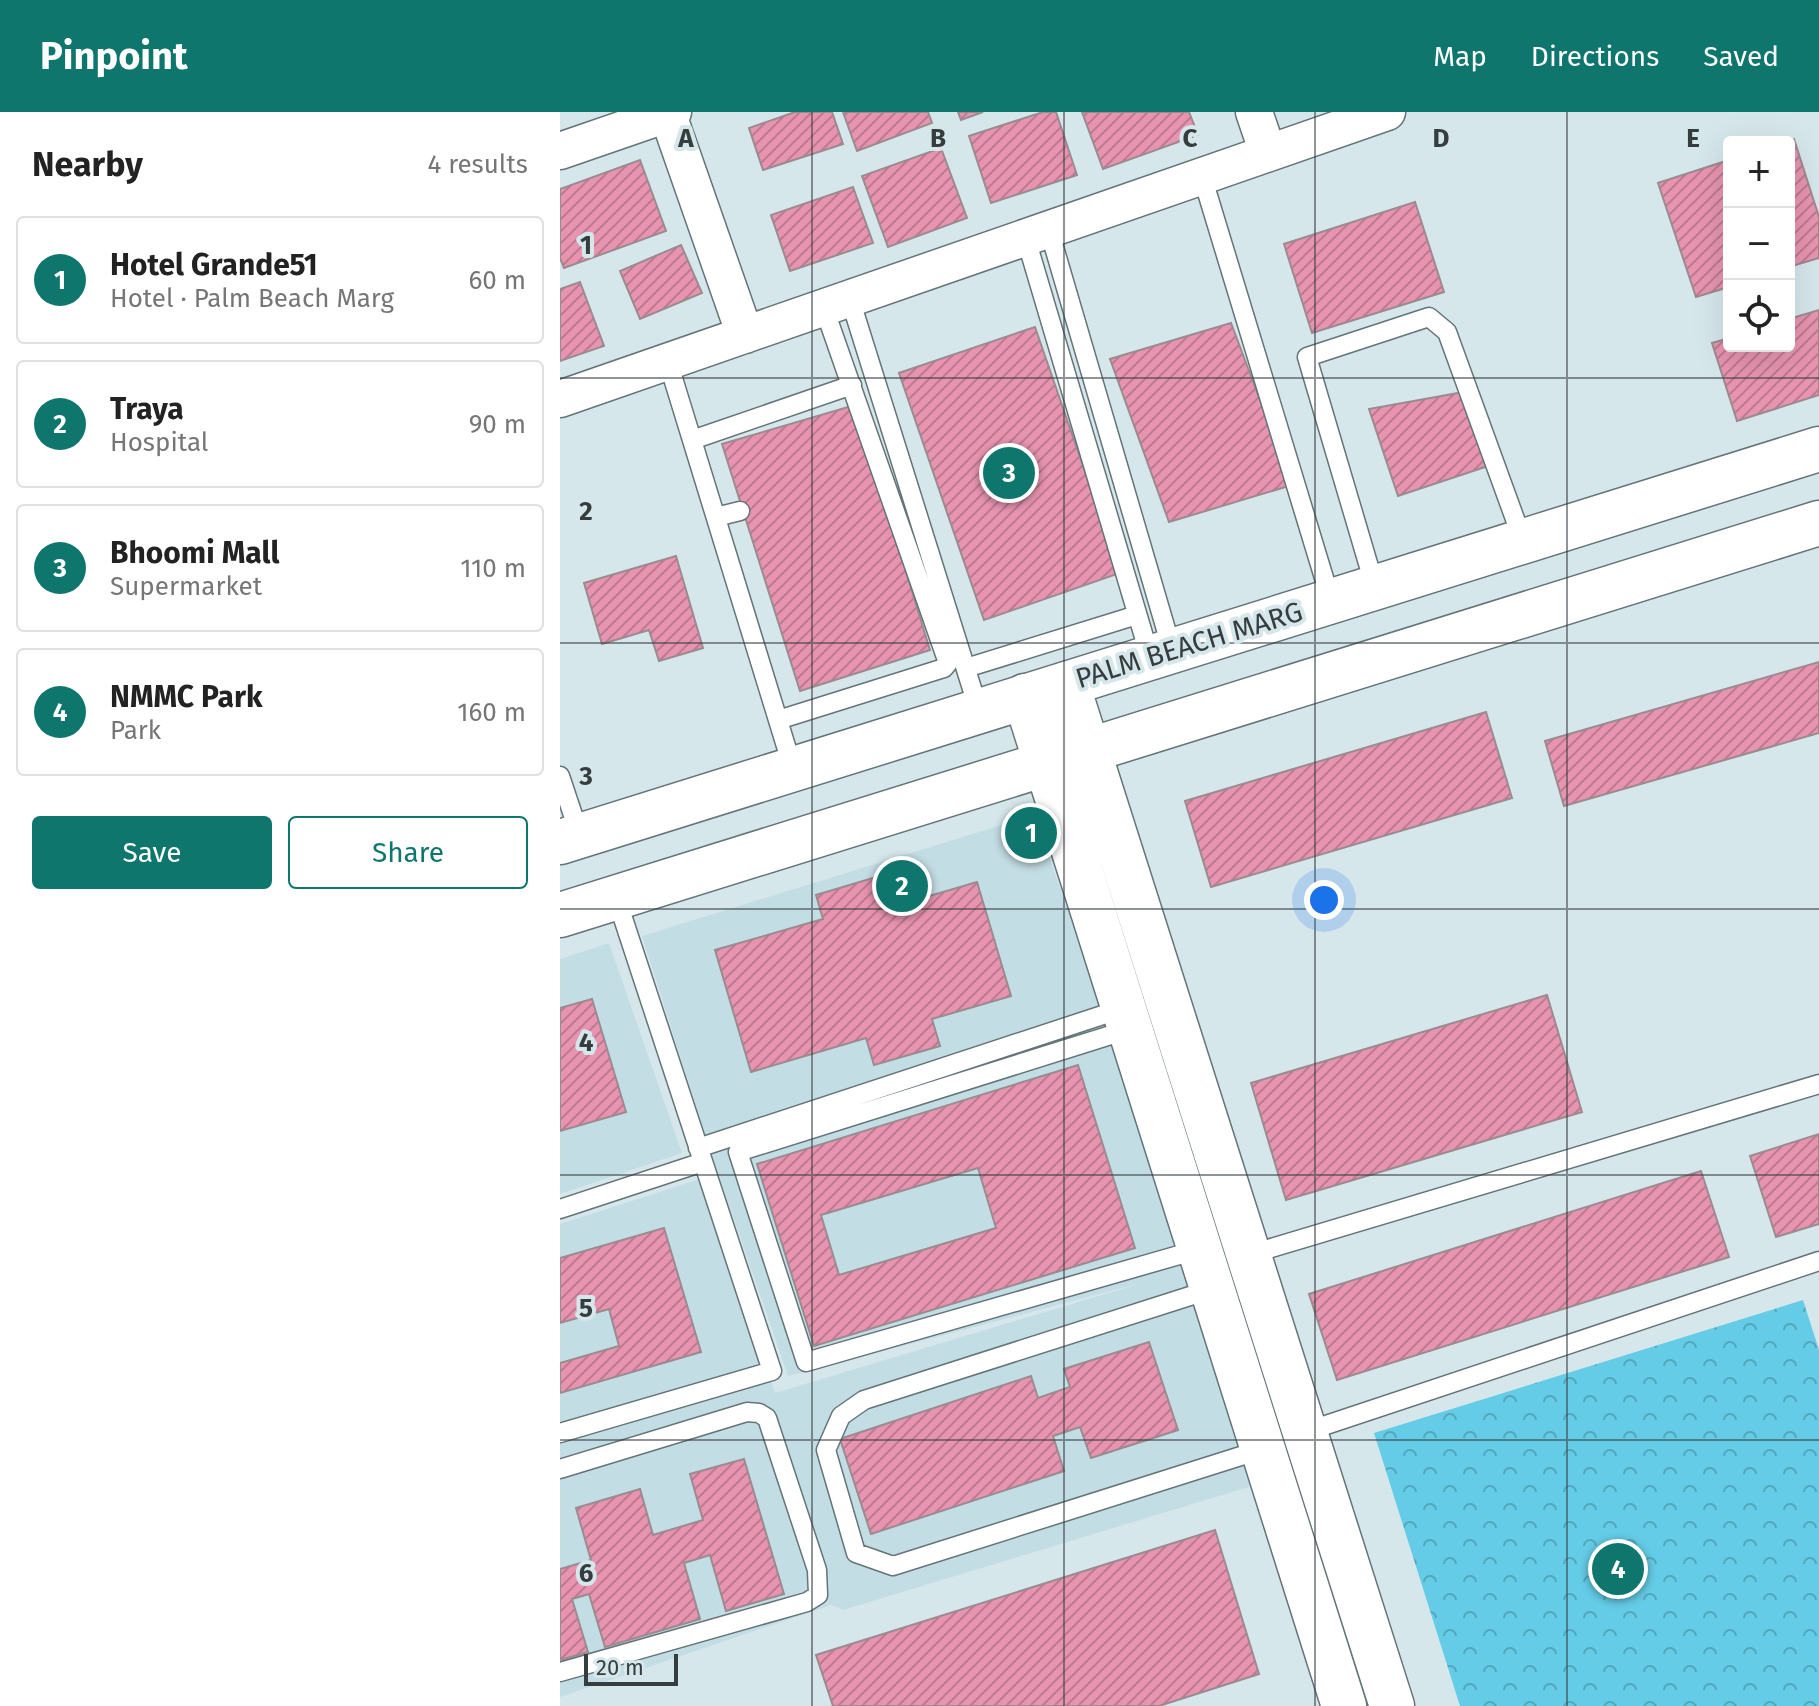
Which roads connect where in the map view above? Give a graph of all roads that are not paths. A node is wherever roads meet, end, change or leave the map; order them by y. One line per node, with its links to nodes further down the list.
1 (1254, 112): 5 (street)
2 (1387, 112): 5 (street)
3 (669, 113): 4 (street); 9 (street)
4 (560, 151)
5 (1268, 153): 6 (street)
6 (1202, 176): 7 (street); 20 (lane)
7 (1037, 235): 8 (street); 21 (lane); 22 (lane)
8 (837, 304): 9 (street); 11 (lane); 23 (lane)
9 (745, 335): 10 (street)
10 (668, 362): 12 (street); 13 (lane)
11 (852, 385): 13 (lane); 27 (lane)
12 (560, 399)
13 (692, 440): 16 (lane)
14 (1819, 449): 18 (main road, PALM BEACH MARG)
15 (740, 511): 16 (lane)
16 (716, 517): 27 (lane)
17 (1819, 523): 28 (main road)
18 (1523, 541): 19 (main road, PALM BEACH MARG); 19 (lane)
19 (1375, 587): 20 (main road, PALM BEACH MARG)
20 (1331, 601): 22 (main road, PALM BEACH MARG)
21 (1137, 615): 22 (lane); 23 (lane)
22 (1161, 654): 24 (main road, PALM BEACH MARG)
23 (966, 668): 26 (lane)
24 (1067, 684): 25 (main road, PALM BEACH MARG); 28 (main road)
25 (1025, 696): 26 (main road, PALM BEACH MARG); 29 (main road)
26 (979, 711): 30 (main road, PALM BEACH MARG)
27 (778, 720): 30 (lane)
28 (1088, 752): 29 (main road); 39 (main road)
29 (1047, 765): 33 (main road); 35 (main road)
30 (793, 769): 32 (main road, PALM BEACH MARG)
31 (562, 786): 32 (lane)
32 (570, 839)
33 (616, 897): 34 (main road); 37 (lane)
34 (560, 915)
35 (1127, 1019): 37 (lane); 41 (main road); 41 (lane)
36 (1819, 1084): 39 (lane)
37 (700, 1155): 38 (lane); 43 (lane)
38 (560, 1209)
39 (1248, 1255): 42 (main road)
40 (1819, 1261): 42 (lane)
41 (1206, 1269): 44 (main road); 44 (lane)
42 (1305, 1432): 48 (main road)
43 (560, 1433)
44 (1263, 1449): 47 (main road)
45 (560, 1469): 46 (lane)
46 (560, 1672)
47 (1344, 1706)
48 (1392, 1706)

